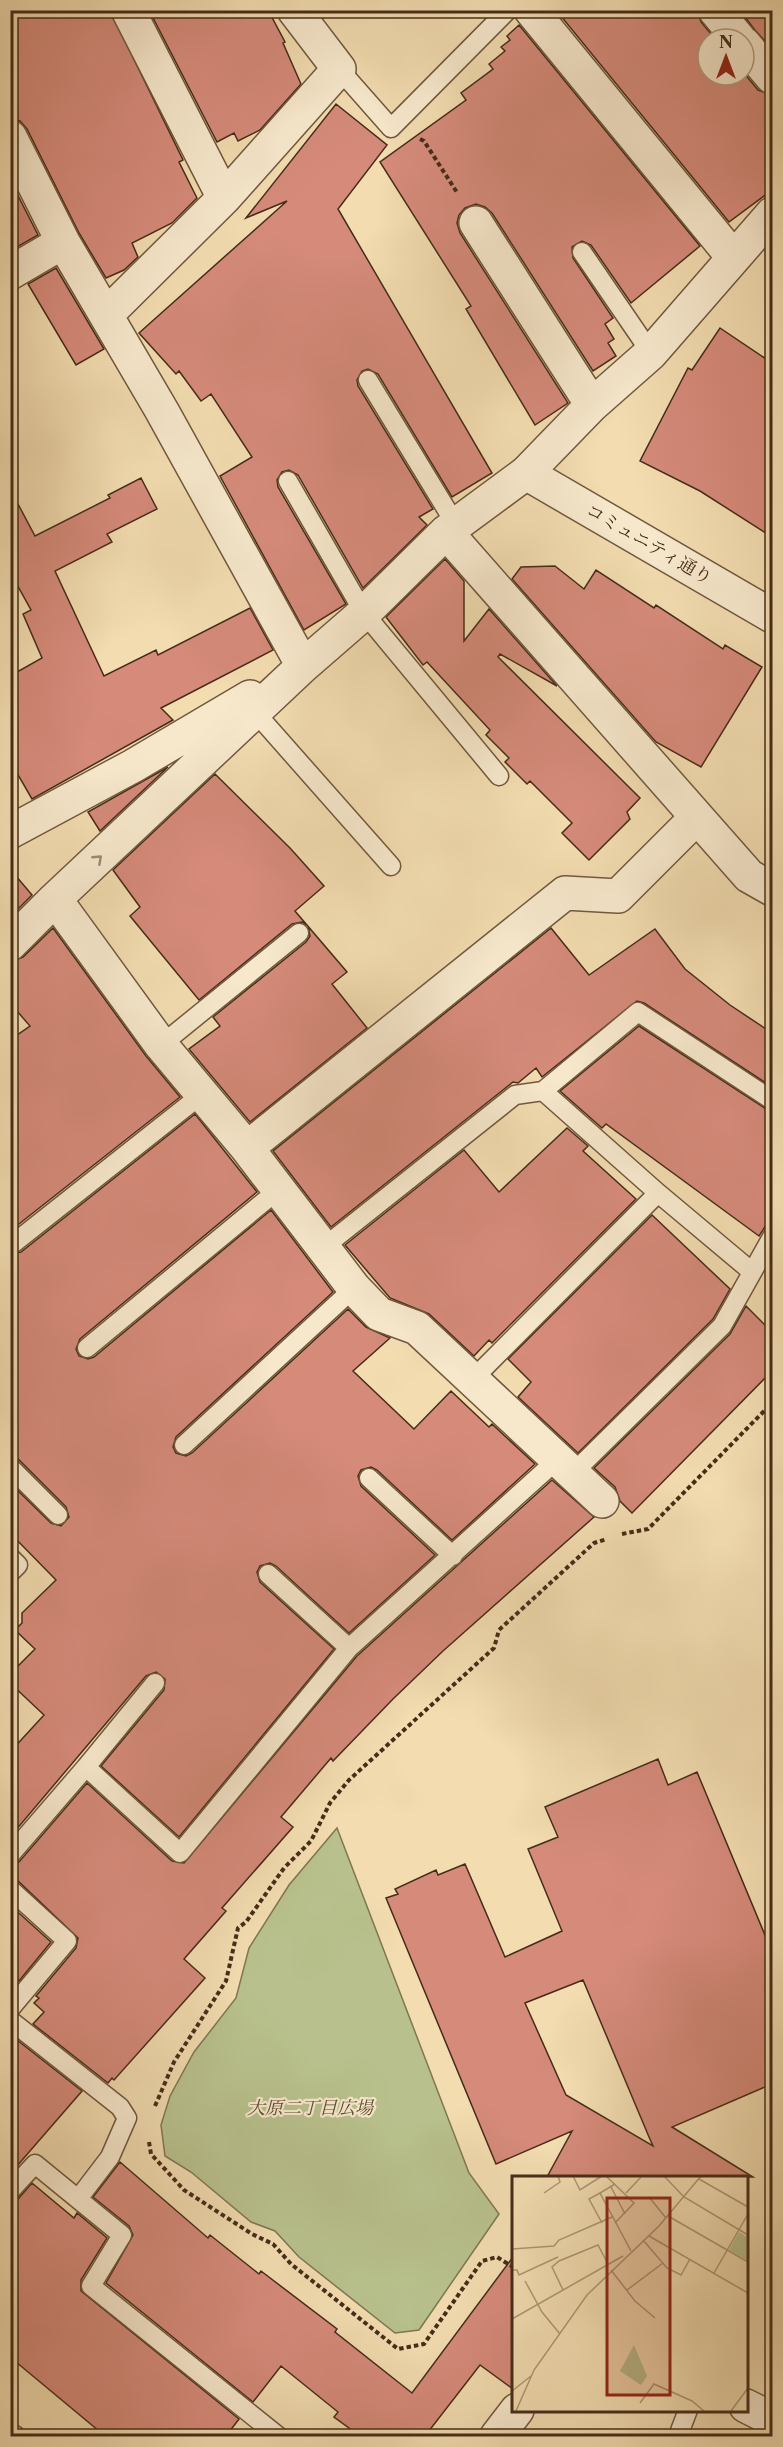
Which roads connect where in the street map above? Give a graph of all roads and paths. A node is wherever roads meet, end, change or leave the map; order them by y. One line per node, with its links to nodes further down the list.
1 (128, 10): 12 (street)
2 (294, 10): 8 (street)
3 (508, 10): 10 (lane)
4 (531, 10): 17 (street)
5 (715, 10): 6 (street)
6 (729, 27)
7 (756, 58): 9 (street)
8 (339, 69): 10 (lane); 12 (street)
9 (772, 77)
10 (392, 128): 13 (path)
11 (10, 137): 15 (street)
12 (224, 198): 19 (street)
13 (476, 223): 22 (street)
14 (768, 226): 17 (street)
15 (63, 242): 18 (street); 19 (street)
16 (582, 252): 20 (lane)
17 (733, 257): 20 (street)
18 (10, 273)
19 (106, 315): 28 (street)
20 (651, 353): 22 (street)
21 (368, 380): 25 (lane)
22 (592, 405): 23 (street)
23 (526, 473): 25 (street); 27 (street, コミュニティ通り)
24 (288, 482): 26 (lane)
25 (451, 529): 26 (street); 31 (street)
26 (364, 613): 28 (street); 30 (lane)
27 (772, 616)
28 (303, 666): 29 (street); 32 (street)
29 (254, 711): 33 (lane); 35 (street, one-way to 29)
30 (499, 776)
31 (697, 817): 34 (street); 42 (street)
32 (12, 828)
33 (391, 866)
34 (772, 889)
35 (55, 899): 37 (street); 38 (street)
36 (299, 933): 38 (lane)
37 (10, 944)
38 (161, 1046): 40 (street)
39 (543, 1091): 41 (lane); 44 (lane); 47 (lane)
40 (201, 1095): 42 (street); 46 (lane)
41 (772, 1100)
42 (247, 1148): 43 (street)
43 (278, 1190): 47 (street); 50 (lane)
44 (658, 1193): 48 (lane); 51 (lane)
45 (772, 1237): 48 (lane)
46 (14, 1243)
47 (324, 1247): 49 (street)
48 (751, 1271): 54 (lane)
49 (354, 1288): 51 (street); 53 (lane)
50 (87, 1348)
51 (472, 1380): 54 (street)
52 (772, 1403): 70 (path)
53 (184, 1445)
54 (565, 1466): 57 (street); 59 (lane)
55 (10, 1467): 58 (lane)
56 (369, 1478): 59 (lane)
57 (602, 1501)
58 (58, 1515)
59 (453, 1556): 63 (lane)
60 (10, 1557): 61 (lane)
61 (10, 1573)
62 (268, 1574): 63 (lane)
63 (349, 1648): 65 (lane)
64 (155, 1683): 65 (lane)
65 (86, 1767): 66 (lane)
66 (10, 1855)
67 (10, 1889): 68 (lane)
68 (10, 2009)
69 (10, 2020): 73 (lane)
70 (152, 2114)
71 (151, 2154): 74 (path)
72 (10, 2191): 73 (lane)
73 (78, 2199): 79 (lane)
74 (512, 2266)
75 (747, 2406): 78 (street)
76 (516, 2411): 80 (street)
77 (687, 2411): 81 (lane)
78 (772, 2419)
79 (278, 2436)
80 (497, 2436)
81 (678, 2436)

